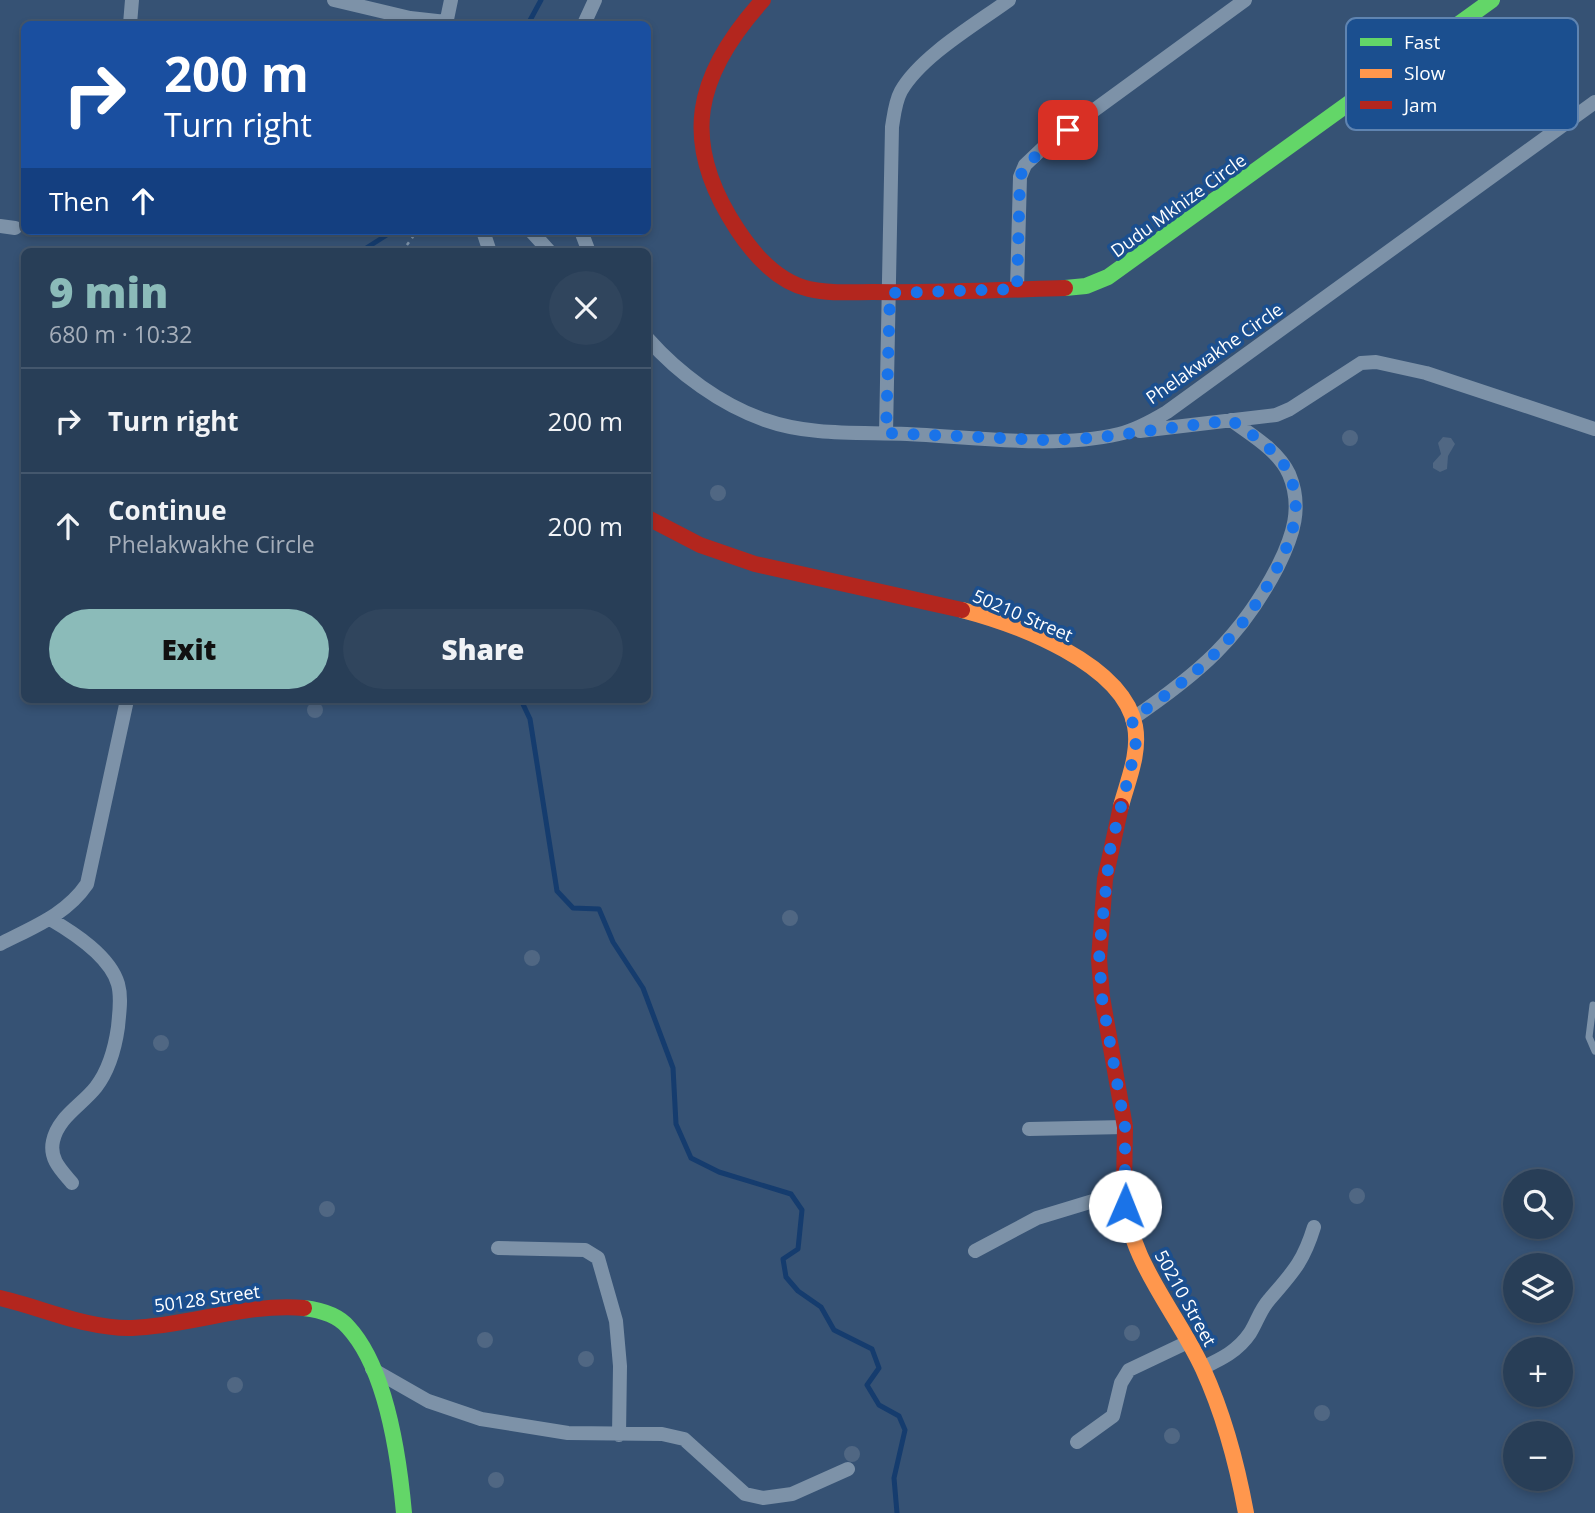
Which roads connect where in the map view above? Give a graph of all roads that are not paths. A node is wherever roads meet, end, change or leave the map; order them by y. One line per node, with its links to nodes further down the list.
1 (132, 0): 10 (street)
2 (334, 0): 11 (street)
3 (451, 0): 12 (street)
4 (595, 0): 13 (street)
5 (763, 0): 23 (street, Dudu Mkhize Circle)
6 (1009, 0): 23 (street)
7 (1245, 0): 22 (street)
8 (1492, 0): 9 (street, Dudu Mkhize Circle)
9 (1467, 18)
10 (130, 21)
11 (432, 21)
12 (446, 21)
13 (585, 21)
14 (1595, 102): 16 (street, Phelakwakhe Circle)
15 (1346, 106): 22 (street, Dudu Mkhize Circle)
16 (1578, 114)
17 (1556, 130): 28 (street, Phelakwakhe Circle)
18 (0, 226): 19 (street)
19 (15, 228)
20 (535, 235): 21 (street)
21 (546, 248)
22 (1017, 289): 23 (street, Dudu Mkhize Circle)
23 (890, 293): 27 (street)
24 (651, 342): 27 (street, Phelakwakhe Circle)
25 (1231, 420): 26 (street); 28 (street); 31 (street)
26 (1595, 429)
27 (886, 433): 28 (street, Phelakwakhe Circle)
28 (1119, 434)
29 (651, 519): 31 (street, 50210 Street)
30 (126, 703): 32 (street)
31 (1132, 719): 36 (street, 50210 Street)
32 (50, 919): 33 (street); 38 (street)
33 (0, 944)
34 (1593, 1005): 35 (lane)
35 (1595, 1051)
36 (1125, 1127): 37 (street); 39 (street, 50210 Street)
37 (1029, 1129)
38 (72, 1183)
39 (1125, 1191): 42 (street); 44 (street, 50210 Street)
40 (1314, 1227): 46 (street)
41 (498, 1248): 47 (street)
42 (975, 1251)
43 (0, 1298): 45 (street, 50128 Street)
44 (1188, 1342): 46 (street, 50210 Street); 48 (street)
45 (372, 1368): 47 (street); 51 (street, 50128 Street)
46 (1202, 1368): 50 (street, 50210 Street)
47 (619, 1435): 49 (street)
48 (1077, 1442)
49 (848, 1469)
50 (1249, 1510)
51 (404, 1513)

